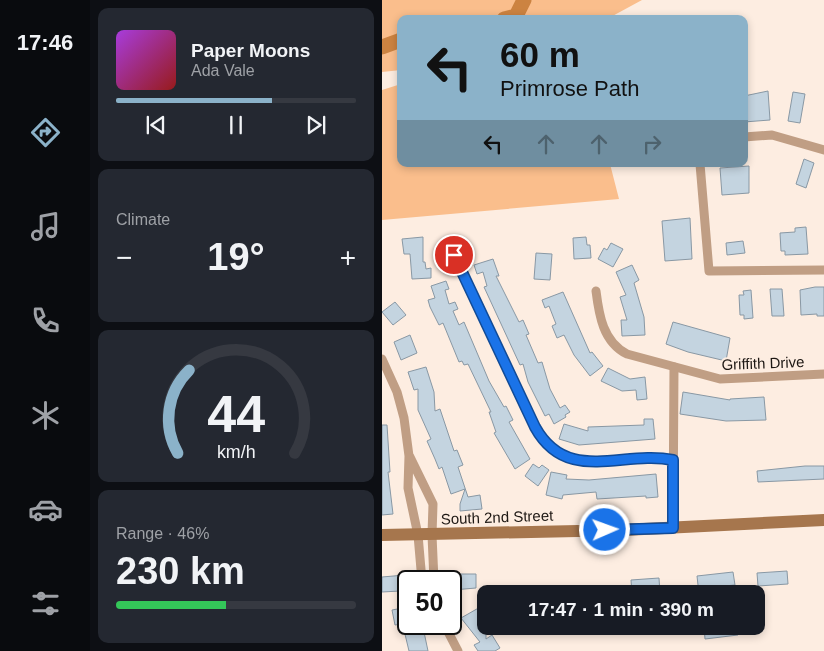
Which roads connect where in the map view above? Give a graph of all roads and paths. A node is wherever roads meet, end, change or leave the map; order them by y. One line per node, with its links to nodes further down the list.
1 (748, 137): 2 (street)
2 (824, 150)
3 (700, 167): 5 (street)
4 (454, 255): 11 (street)
5 (824, 270)
6 (596, 291): 8 (street, Griffith Drive)
7 (382, 359): 10 (street)
8 (674, 367): 9 (street, Griffith Drive); 11 (street)
9 (824, 374)
10 (409, 456): 14 (street); 15 (street)
11 (673, 460): 13 (street)
12 (824, 520): 13 (main road, South 2nd Street)
13 (673, 528): 15 (main road, South 2nd Street)
14 (418, 535): 15 (main road, South 2nd Street); 16 (main road, South 2nd Street); 17 (street)
15 (432, 535): 18 (street)
16 (382, 536)
17 (421, 570)
18 (434, 570)
19 (450, 635): 20 (street)
20 (458, 651)

